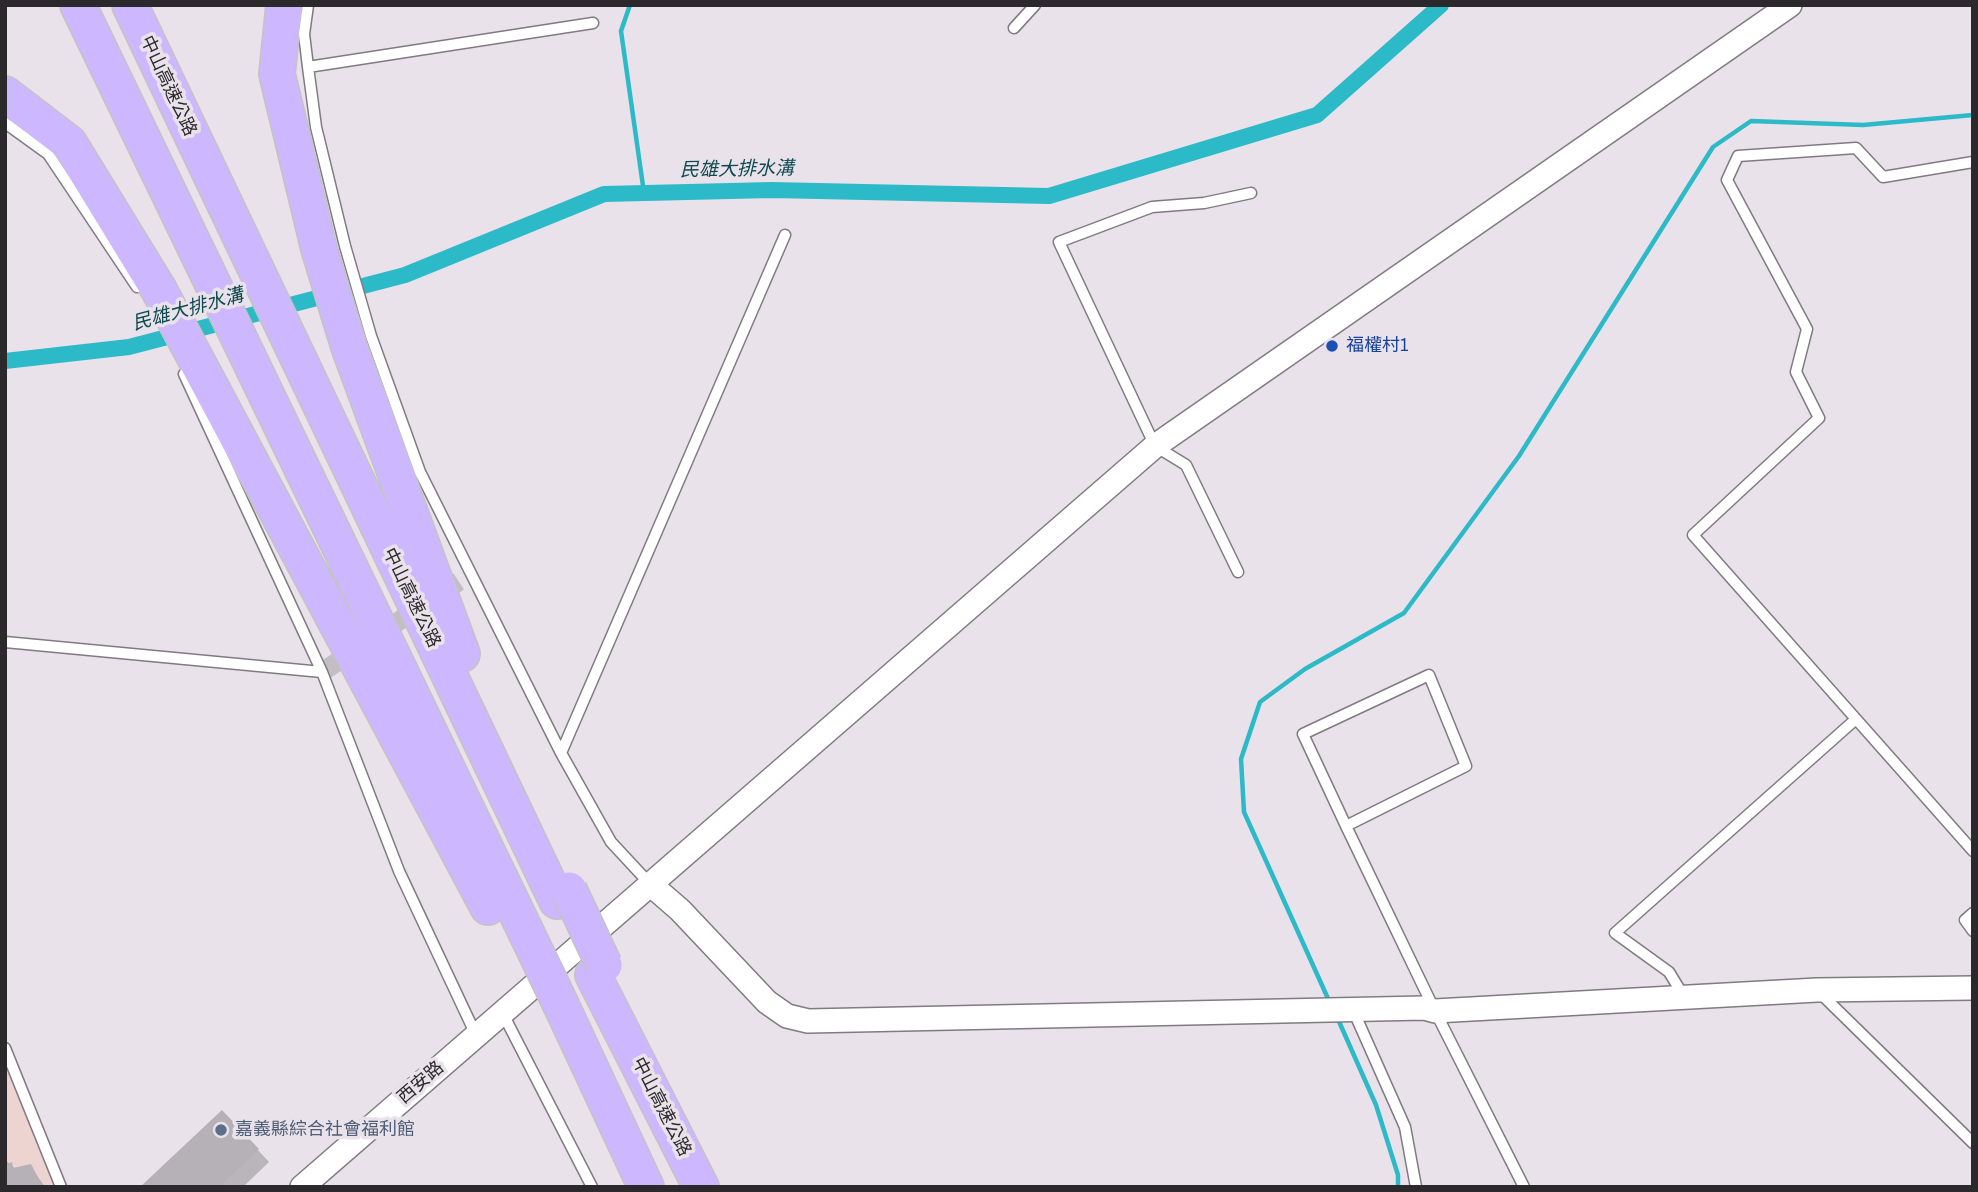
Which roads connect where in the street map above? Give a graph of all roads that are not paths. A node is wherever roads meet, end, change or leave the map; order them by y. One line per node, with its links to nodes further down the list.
1 (78, 5): 31 (highway)
2 (130, 5): 28 (highway, 中山高速公路)
3 (265, 5): 10 (highway)
4 (284, 5): 10 (highway)
5 (308, 5): 10 (lane)
6 (1035, 5): 9 (lane)
7 (1790, 5): 19 (street, 西安路)
8 (593, 23): 10 (lane)
9 (1014, 28)
10 (293, 71): 17 (highway)
11 (5, 94): 16 (highway)
12 (5, 123): 16 (lane)
13 (1973, 162): 23 (lane)
14 (1251, 193): 19 (lane)
15 (785, 235): 24 (lane)
16 (152, 294): 18 (highway)
17 (360, 342): 24 (lane); 28 (highway)
18 (187, 368): 22 (lane); 31 (highway)
19 (1155, 446): 20 (lane); 27 (street, 西安路)
20 (1238, 572)
21 (5, 642): 22 (lane)
22 (322, 672): 38 (lane)
23 (1856, 719): 26 (lane); 34 (lane)
24 (561, 753): 27 (lane)
25 (1346, 826): 25 (lane); 36 (lane)
26 (1973, 851)
27 (650, 884): 35 (street); 37 (street, 西安路)
28 (563, 896): 45 (highway, 中山高速公路)
29 (1973, 913): 30 (lane)
30 (1973, 931)
31 (517, 938): 41 (highway)
32 (1973, 988): 33 (street)
33 (1817, 990): 34 (street); 40 (lane)
34 (1684, 996): 36 (street)
35 (1340, 1010): 36 (street); 46 (lane)
36 (1435, 1011): 47 (lane)
37 (502, 1012): 38 (street, 西安路); 44 (lane)
38 (476, 1035): 43 (street, 西安路)
39 (5, 1048): 42 (lane)
40 (1973, 1143)
41 (645, 1185)
42 (61, 1187)
43 (302, 1187)
44 (592, 1187)
45 (701, 1187)
46 (1416, 1187)
47 (1524, 1187)

